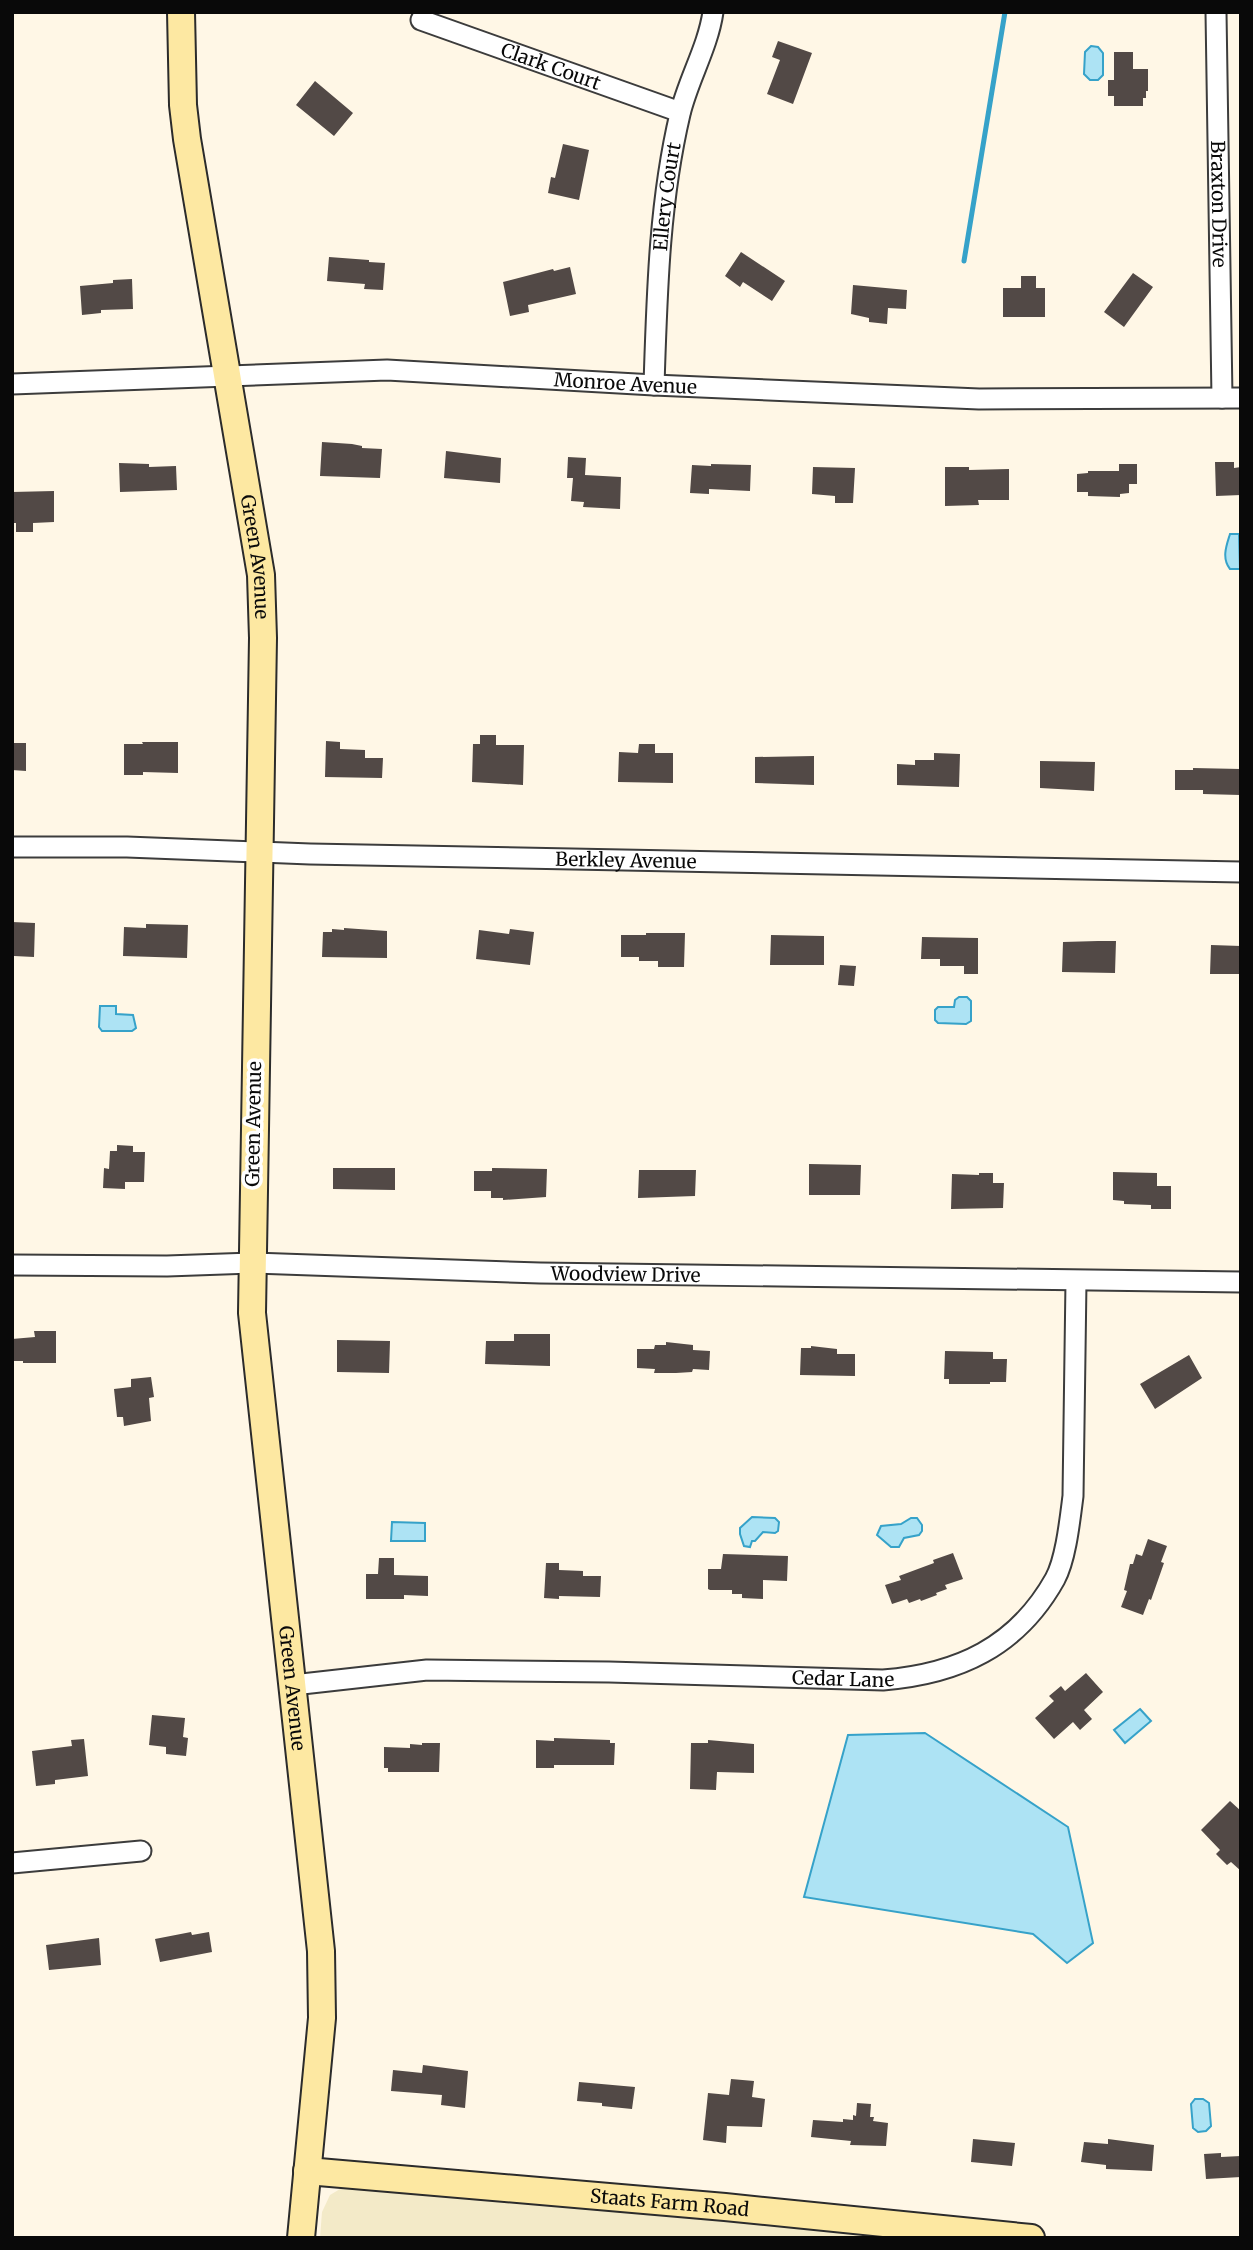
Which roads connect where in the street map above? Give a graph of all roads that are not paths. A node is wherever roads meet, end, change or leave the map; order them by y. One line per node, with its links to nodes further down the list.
1 (181, 12): 6 (street, Green Avenue)
2 (713, 12): 5 (street, Ellery Court)
3 (1216, 12): 9 (street, Braxton Drive)
4 (421, 20): 5 (street, Clark Court)
5 (680, 112): 8 (street, Ellery Court)
6 (228, 375): 7 (street, Monroe Avenue); 8 (street, Monroe Avenue); 11 (street, Green Avenue)
7 (12, 384)
8 (654, 385): 9 (street, Monroe Avenue)
9 (1231, 398)
10 (12, 847): 11 (street, Berkley Avenue)
11 (258, 853): 12 (street, Berkley Avenue); 13 (street, Green Avenue)
12 (1241, 872)
13 (252, 1263): 14 (street, Woodview Drive); 15 (street, Woodview Drive); 17 (street, Green Avenue)
14 (12, 1265)
15 (1076, 1281): 16 (street, Woodview Drive); 17 (street, Cedar Lane)
16 (1241, 1282)
17 (293, 1685): 20 (street, Green Avenue)
18 (141, 1851): 19 (street)
19 (12, 1863)
20 (307, 2171): 21 (street, Green Avenue); 22 (street, Staats Farm Road)
21 (301, 2238)
22 (1031, 2238)

